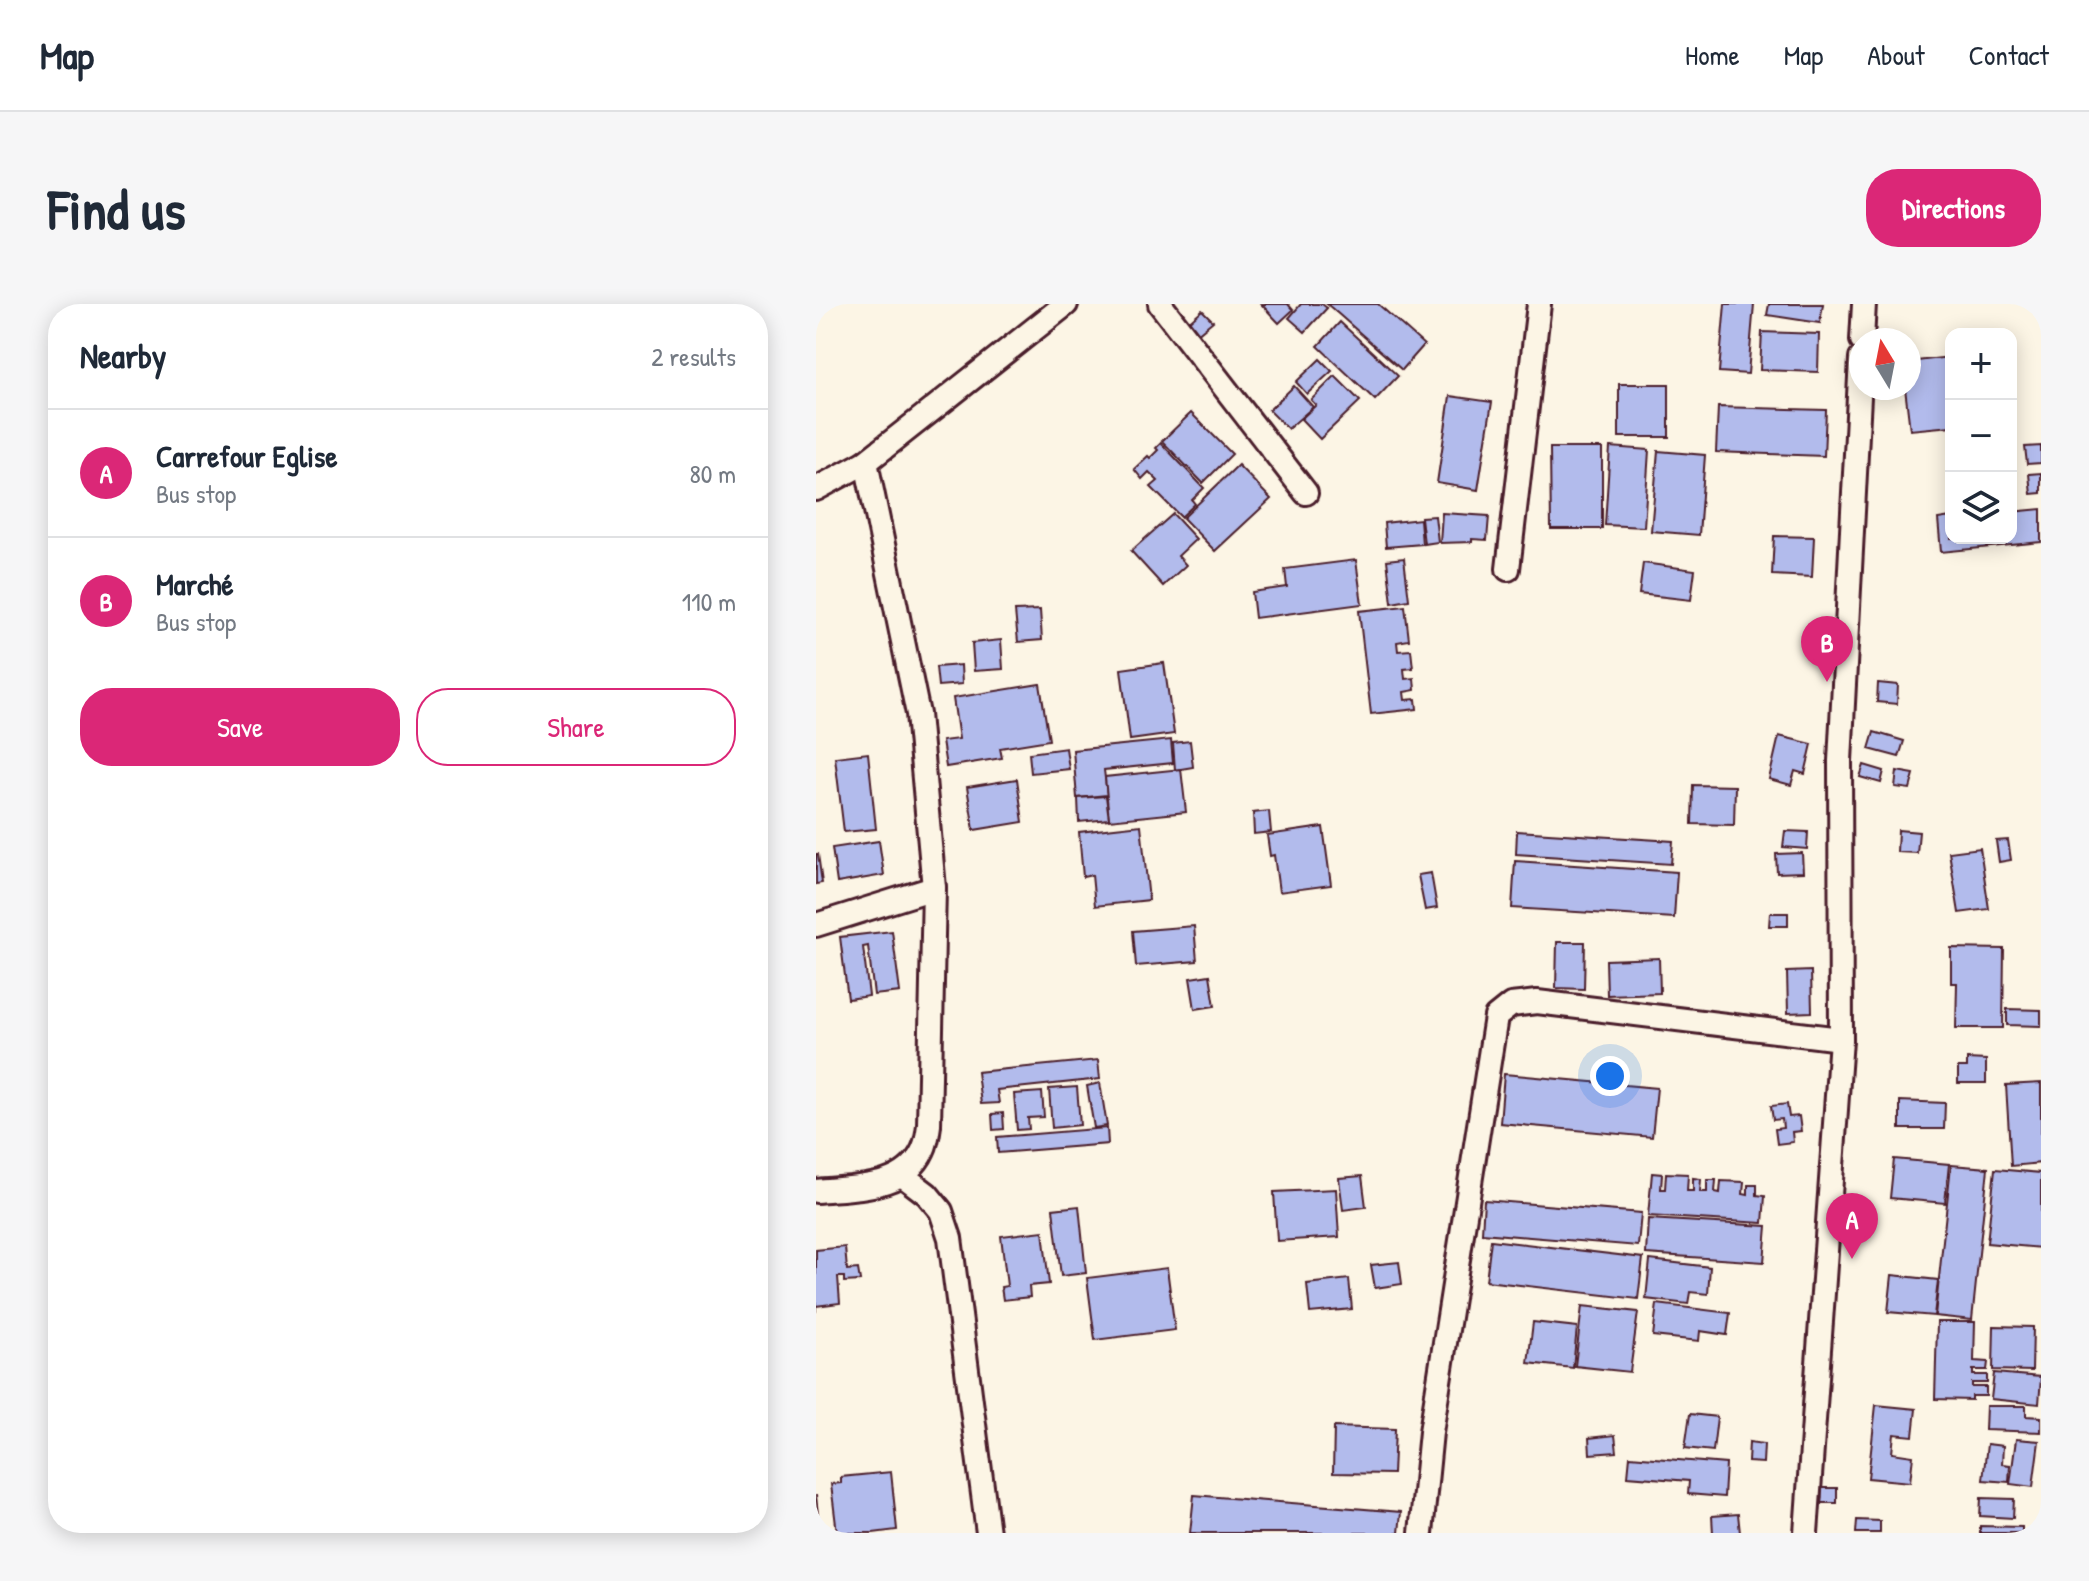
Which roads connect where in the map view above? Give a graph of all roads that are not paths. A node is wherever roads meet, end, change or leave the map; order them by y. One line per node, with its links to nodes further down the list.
1 (1066, 304): 7 (street)
2 (1160, 304): 9 (street)
3 (1539, 304): 10 (street)
4 (1864, 304): 5 (street)
5 (1863, 328)
6 (1859, 400): 13 (street)
7 (866, 462): 8 (street); 11 (street)
8 (816, 489)
9 (1306, 493)
10 (1508, 569)
11 (934, 888): 12 (street); 14 (street)
12 (816, 925)
13 (1841, 1039): 17 (street); 18 (street)
14 (902, 1175): 15 (street); 16 (street)
15 (816, 1191)
16 (988, 1533)
17 (1421, 1533)
18 (1806, 1533)

